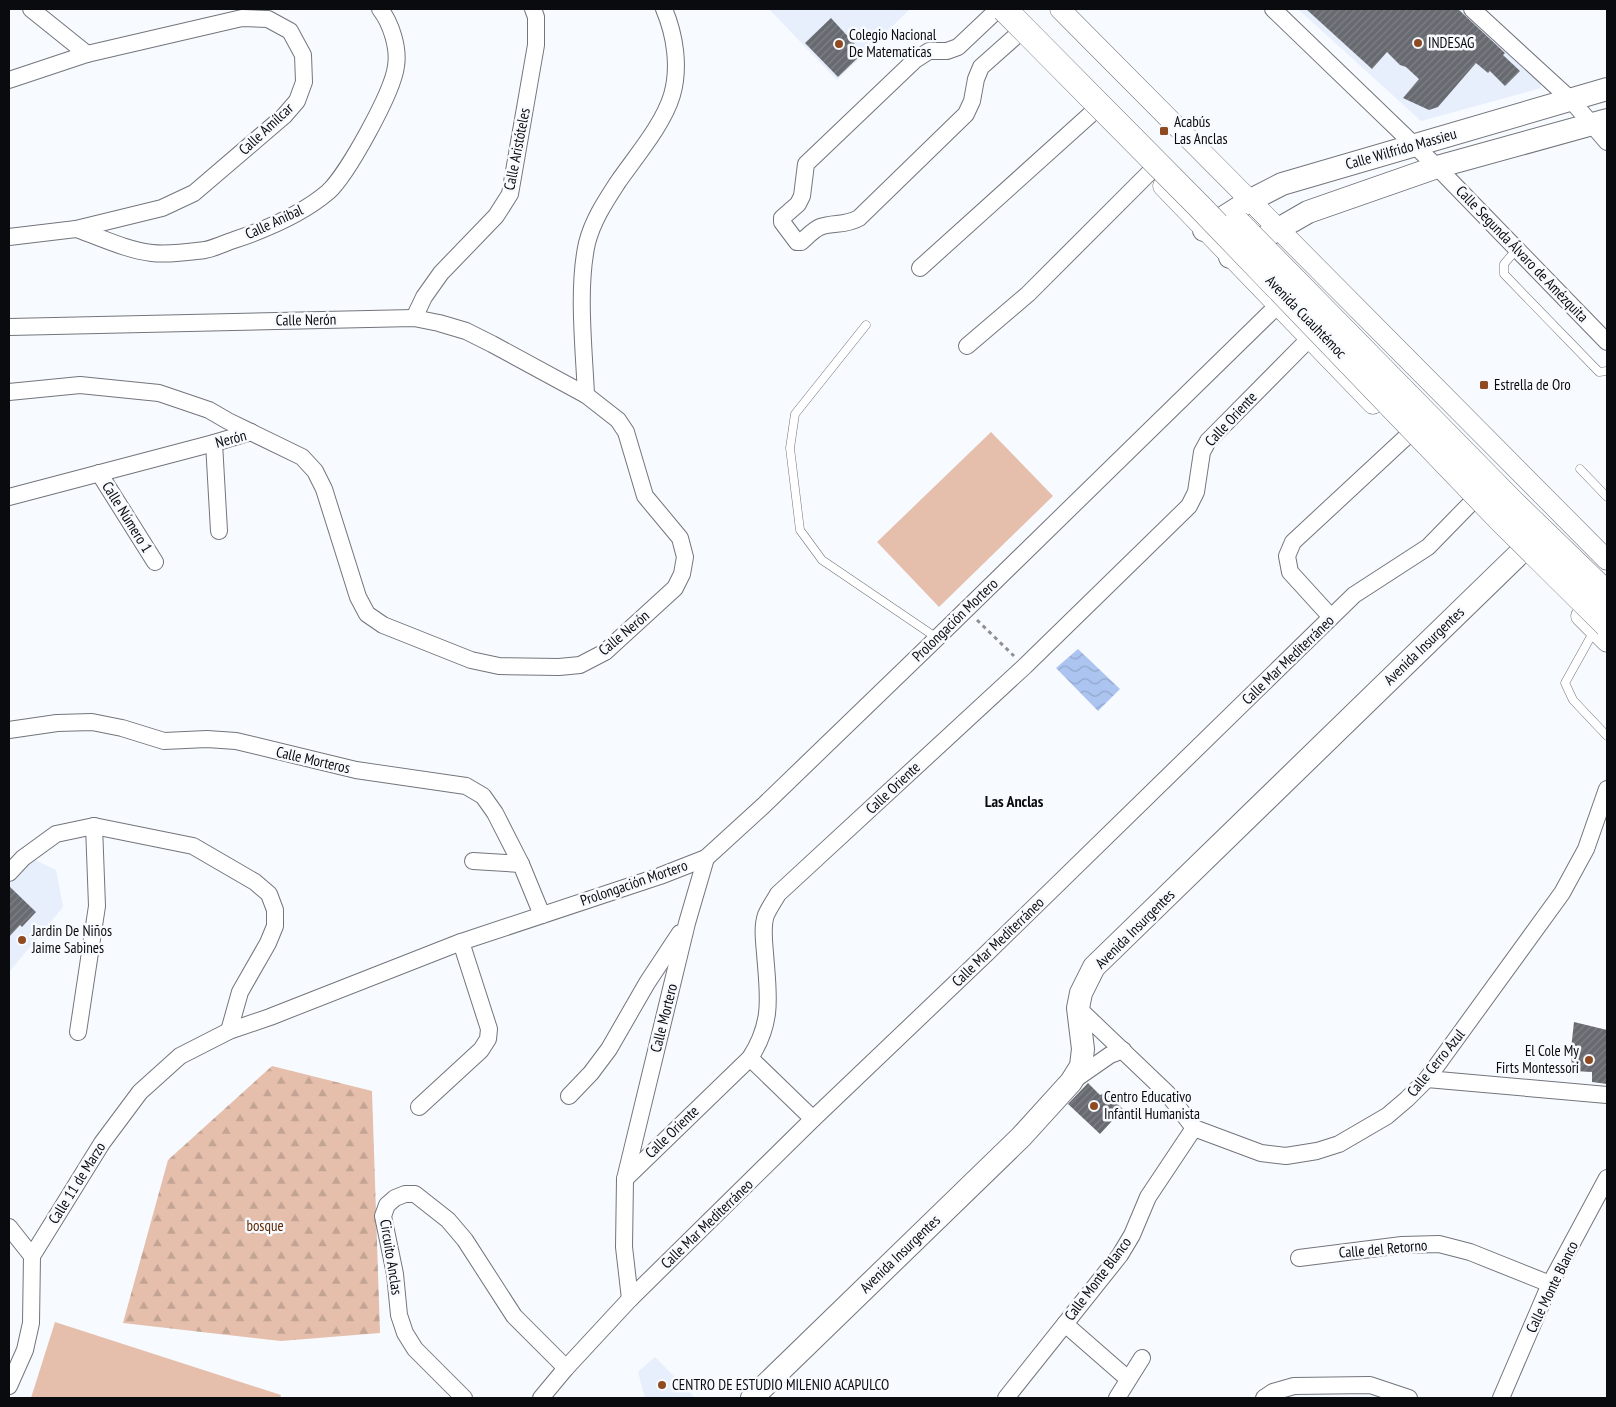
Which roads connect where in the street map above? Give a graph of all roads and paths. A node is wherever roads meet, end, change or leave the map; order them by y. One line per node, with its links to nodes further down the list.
1 (31, 9): 11 (street)
2 (380, 9): 22 (street, Calle Aníbal)
3 (533, 9): 30 (street, Calle Aristóteles)
4 (664, 9): 38 (street)
5 (1028, 9): 51 (main road, Avenida Cuauhtémoc, bridge)
6 (1060, 9): 21 (street)
7 (1273, 9): 18 (street, Calle Segunda Álvaro de Amézquita)
8 (1472, 9): 14 (street)
9 (996, 10): 10 (street); 10 (street); 55 (main road, Avenida Cuauhtémoc, bridge)
10 (1017, 35): 15 (street)
11 (87, 54): 12 (street, Calle Amílcar); 22 (street, Calle Amílcar)
12 (9, 80)
13 (1607, 89): 14 (main road, Calle Wilfrido Massieu)
14 (1570, 99): 16 (street); 18 (main road, Calle Wilfrido Massieu)
15 (1092, 113): 20 (street); 28 (street)
16 (1599, 122): 17 (street); 19 (main road, Calle Wilfrido Massieu)
17 (1607, 142)
18 (1414, 145): 19 (street, Calle Segunda Álvaro de Amézquita); 21 (main road, Calle Wilfrido Massieu)
19 (1437, 167): 23 (main road, Calle Wilfrido Massieu); 26 (street, Calle Segunda Álvaro de Amézquita)
20 (1150, 172): 24 (street); 35 (street)
21 (1249, 201): 23 (street); 24 (main road, Calle Wilfrido Massieu)
22 (76, 229): 25 (street, Calle Amílcar)
23 (1277, 229): 27 (main road, Calle Wilfrido Massieu); 49 (street)
24 (1204, 230): 27 (street)
25 (9, 237)
26 (1517, 249): 34 (street, Calle Segunda Álvaro de Amézquita); 36 (lane)
27 (1230, 258): 29 (street)
28 (920, 268)
29 (1277, 306): 33 (street); 53 (street, Prolongación Mortero)
30 (414, 318): 32 (street, Calle Nerón); 38 (street, Calle Nerón)
31 (866, 326): 56 (lane)
32 (9, 327)
33 (1309, 339): 40 (street); 57 (street, Calle Oriente)
34 (1607, 342)
35 (967, 346)
36 (1607, 371)
37 (9, 392): 39 (street)
38 (586, 396): 52 (street, Calle Nerón)
39 (251, 432): 41 (street, Nerón); 52 (street, Nerón)
40 (1405, 438): 46 (street); 54 (street)
41 (214, 443): 43 (street, Nerón); 47 (street)
42 (1580, 469): 45 (lane)
43 (99, 473): 44 (street, Nerón); 50 (street, Calle Número 1)
44 (9, 497)
45 (1607, 497)
46 (1470, 504): 48 (street); 54 (street, Calle Mar Mediterráneo)
47 (219, 532)
48 (1519, 554): 55 (street); 69 (main road, Avenida Insurgentes)
49 (1607, 560)
50 (155, 562)
51 (1607, 594)
52 (358, 597)
53 (966, 609): 56 (street, Prolongación Mortero); 57 (path)
54 (1331, 617): 79 (street, Calle Mar Mediterráneo)
55 (1603, 633): 59 (lane)
56 (938, 638): 62 (street, Prolongación Mortero)
57 (1026, 666): 73 (street, Calle Oriente)
58 (9, 730): 64 (street, Calle Morteros)
59 (1607, 736)
60 (1607, 789): 74 (street, Calle Cerro Azul)
61 (94, 826): 65 (street); 70 (street); 71 (street)
62 (706, 858): 66 (street, Prolongación Mortero); 67 (street, Calle Mortero)
63 (473, 861): 64 (street)
64 (521, 864): 66 (street, Calle Morteros)
65 (9, 873)
66 (542, 915): 68 (street, Prolongación Mortero)
67 (687, 923): 77 (street); 81 (street, Calle Mortero)
68 (461, 942): 70 (street, Prolongación Mortero); 78 (street)
69 (1078, 1008): 72 (street); 75 (main road, Avenida Insurgentes)
70 (230, 1031): 84 (street, Calle 11 de Marzo)
71 (78, 1032)
72 (1123, 1050): 75 (street); 80 (street)
73 (750, 1058): 79 (street); 81 (street, Calle Oriente)
74 (1427, 1079): 76 (street); 80 (street, Calle Cerro Azul)
75 (1071, 1082): 95 (main road, Avenida Insurgentes)
76 (1607, 1095)
77 (569, 1096)
78 (419, 1107)
79 (813, 1119): 87 (street, Calle Mar Mediterráneo)
80 (1194, 1128): 88 (street, Calle Monte Blanco)
81 (625, 1178): 87 (street)
82 (1607, 1178): 86 (street, Calle Monte Blanco)
83 (9, 1227): 84 (street)
84 (32, 1256): 92 (street)
85 (1299, 1258): 86 (street, Calle del Retorno)
86 (1550, 1284): 100 (street, Calle Monte Blanco)
87 (630, 1299): 90 (street, Calle Mar Mediterráneo)
88 (1065, 1324): 91 (street); 96 (street, Calle Monte Blanco)
89 (1142, 1358): 91 (street)
90 (566, 1368): 93 (street, Circuito Anclas); 94 (street, Calle Mar Mediterráneo)
91 (1128, 1379): 97 (street)
92 (9, 1386)
93 (464, 1398)
94 (541, 1398)
95 (752, 1398)
96 (1006, 1398)
97 (1117, 1398)
98 (1264, 1398): 99 (street)
99 (1409, 1398)
100 (1501, 1398)

